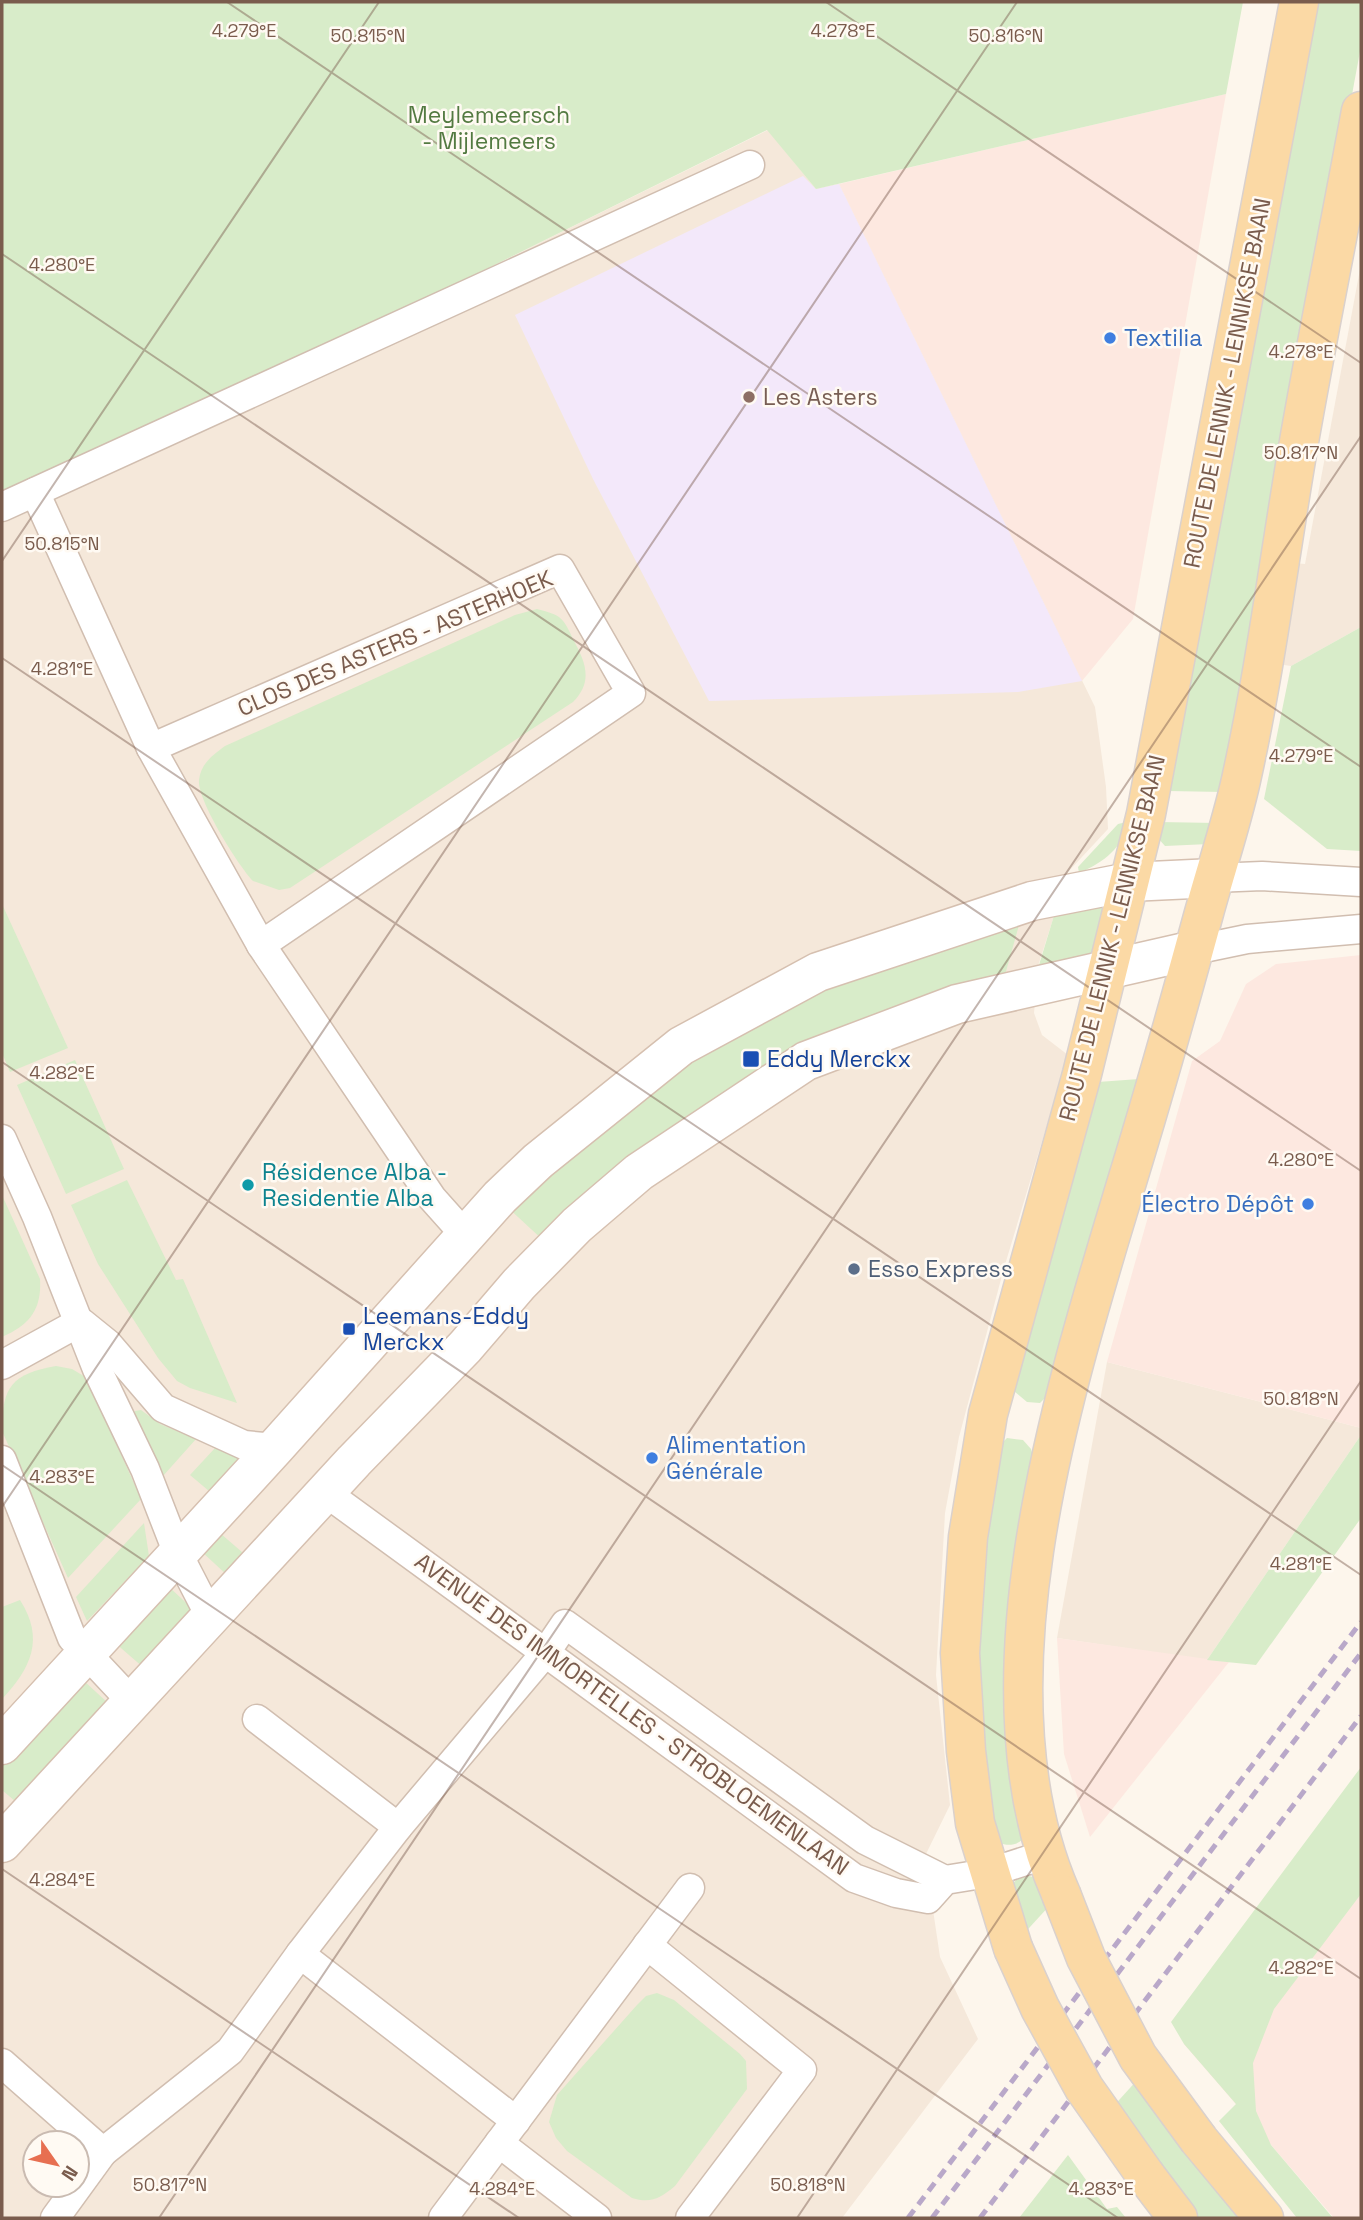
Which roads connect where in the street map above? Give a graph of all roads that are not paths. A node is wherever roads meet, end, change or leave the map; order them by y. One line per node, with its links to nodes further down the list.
1 (1299, 2): 8 (main road, ROUTE DE LENNIK - LENNIKSE BAAN)
2 (1361, 111): 7 (main road)
3 (750, 165): 4 (street)
4 (35, 492): 5 (street); 6 (street)
5 (2, 507)
6 (151, 748): 11 (street); 11 (street, CLOS DES ASTERS - ASTERHOEK)
7 (1214, 878): 8 (street); 9 (street); 12 (main road)
8 (1129, 882): 13 (main road, ROUTE DE LENNIK - LENNIKSE BAAN); 15 (street)
9 (1361, 882)
10 (1361, 929): 12 (street)
11 (261, 945): 15 (street)
12 (1194, 950): 13 (street); 30 (main road)
13 (1107, 968): 20 (street); 31 (main road, ROUTE DE LENNIK - LENNIKSE BAAN)
14 (2, 1139): 16 (street)
15 (465, 1235): 18 (street)
16 (80, 1322): 17 (street); 18 (street); 21 (street)
17 (2, 1365)
18 (275, 1448): 21 (street)
19 (2, 1460): 24 (street)
20 (325, 1492): 22 (street); 23 (street, AVENUE DES IMMORTELLES - STROBLOEMENLAAN)
21 (178, 1555): 22 (street); 24 (street)
22 (211, 1618): 25 (street)
23 (546, 1653): 28 (street); 32 (street, AVENUE DES IMMORTELLES - STROBLOEMENLAAN); 32 (street, AVENUE DES IMMORTELLES - STROBLOEMENLAAN)
24 (86, 1656): 25 (street); 27 (street)
25 (132, 1702): 29 (street)
26 (257, 1719): 28 (street)
27 (2, 1745)
28 (398, 1827): 35 (street)
29 (2, 1843)
30 (1044, 1855): 31 (street); 44 (main road, bridge)
31 (988, 1873): 32 (street, AVENUE DES IMMORTELLES - STROBLOEMENLAAN); 43 (main road, ROUTE DE LENNIK - LENNIKSE BAAN, bridge)
32 (945, 1880)
33 (690, 1888): 34 (street)
34 (647, 1945): 37 (street); 42 (street)
35 (300, 1954): 37 (street); 38 (street)
36 (2, 2063): 38 (street)
37 (508, 2132): 40 (street); 41 (street)
38 (103, 2152): 39 (street)
39 (55, 2218)
40 (443, 2218)
41 (597, 2218)
42 (690, 2218)
43 (1178, 2218)
44 (1264, 2218)

